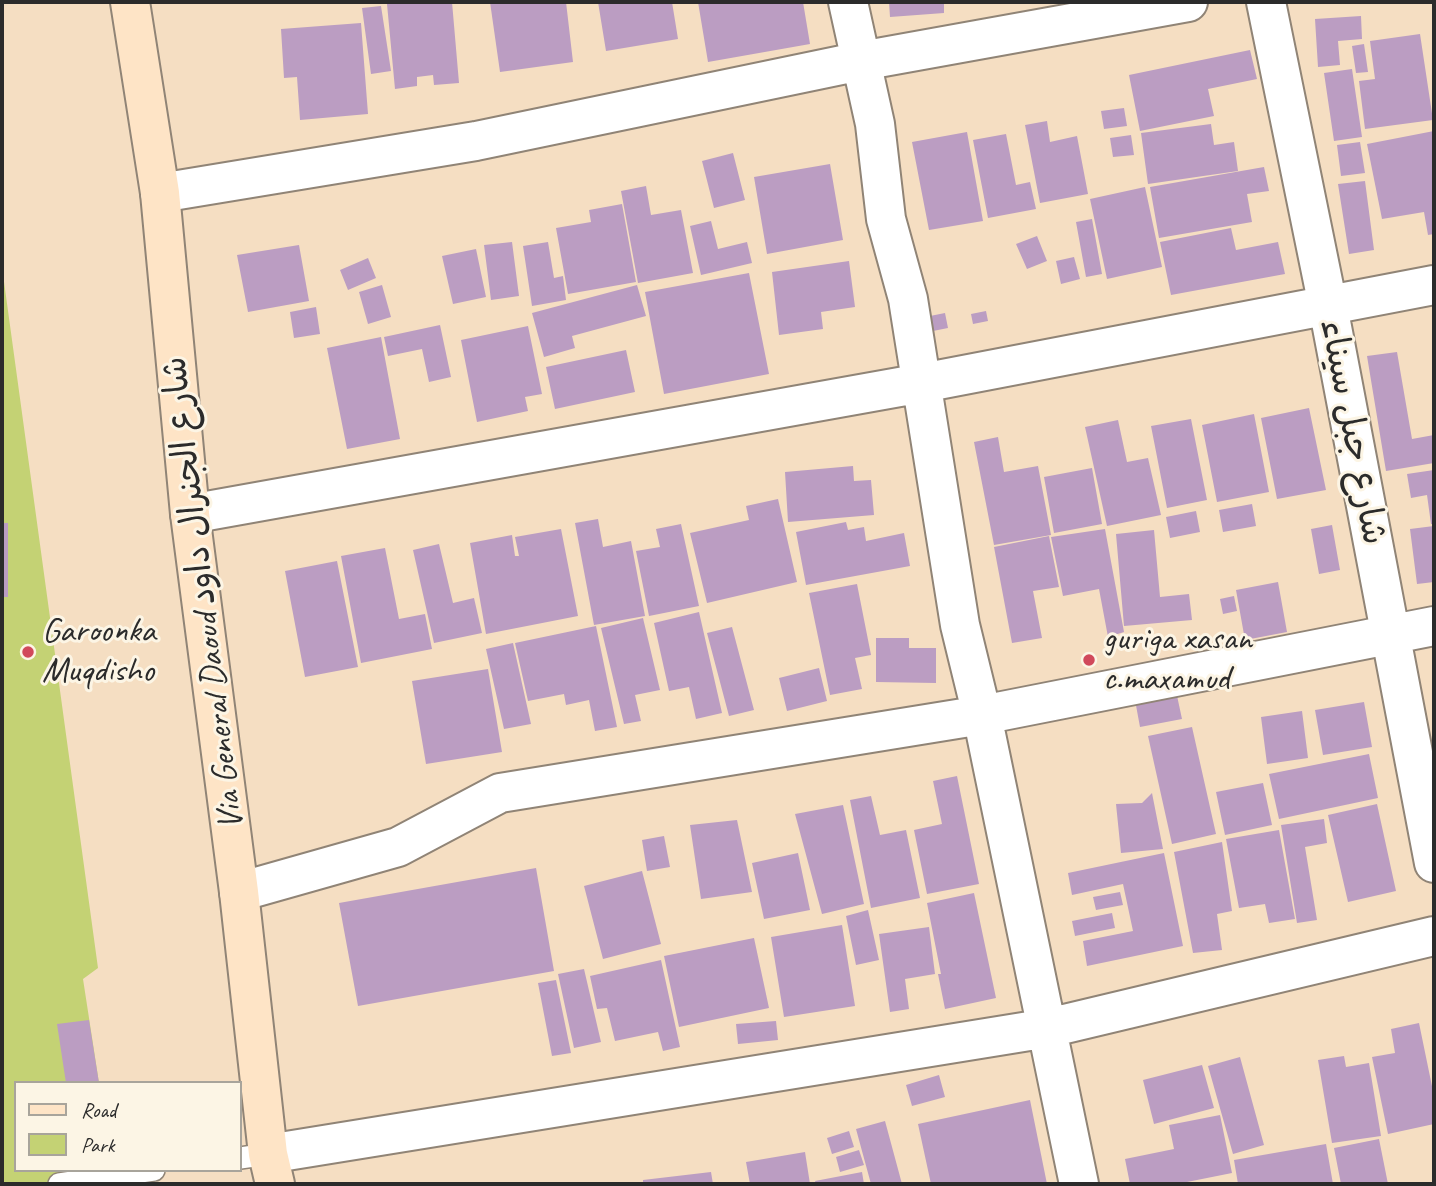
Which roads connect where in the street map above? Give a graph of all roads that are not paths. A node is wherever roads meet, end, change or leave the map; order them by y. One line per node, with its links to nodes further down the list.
1 (130, 2): 6 (main road, Via General Daoud شارع الجنرال داود)
2 (848, 2): 5 (street)
3 (1188, 2): 5 (street)
4 (1266, 2): 8 (street, شارع جبل سيناء)
5 (861, 61): 6 (street); 9 (street)
6 (160, 192): 10 (main road, Via General Daoud شارع الجنرال داود)
7 (1434, 285): 8 (street)
8 (1328, 306): 9 (street); 12 (street, شارع جبل سيناء)
9 (922, 383): 10 (street); 13 (street)
10 (190, 514): 15 (main road, Via General Daoud شارع الجنرال داود)
11 (1434, 626): 12 (street)
12 (1390, 635): 13 (street); 14 (street, شارع جبل سيناء)
13 (982, 715): 15 (street); 17 (street)
14 (1434, 863)
15 (239, 892): 18 (main road, Via General Daoud شارع الجنرال داود)
16 (1434, 936): 17 (street)
17 (1048, 1028): 18 (street); 21 (street)
18 (261, 1165)
19 (140, 1172): 20 (lane)
20 (59, 1184)
21 (1079, 1184)

